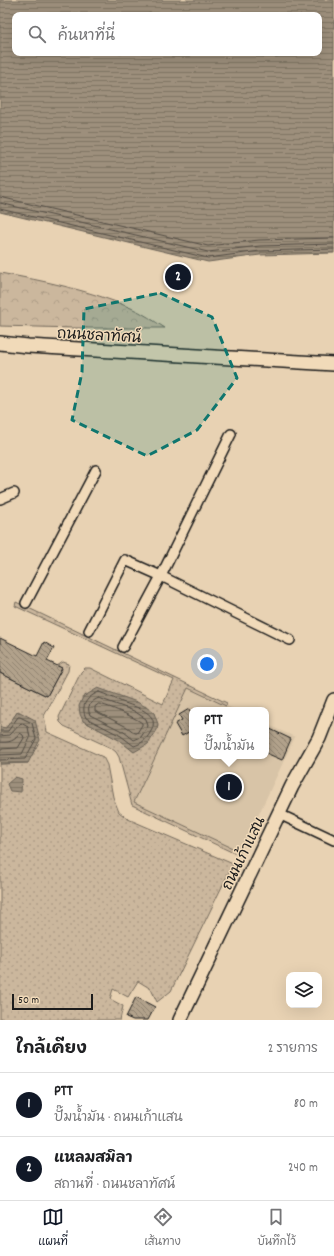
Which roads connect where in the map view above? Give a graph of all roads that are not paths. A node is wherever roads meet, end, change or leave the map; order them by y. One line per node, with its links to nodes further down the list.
1 (0, 343): 2 (main road, ถนนชลาทัศน์)
2 (196, 357): 3 (main road, ถนนชลาทัศน์); 4 (main road, ถนนชลาทัศน์)
3 (334, 364)
4 (334, 370)
5 (231, 434): 9 (street)
6 (96, 470): 10 (street)
7 (14, 493): 8 (street)
8 (0, 499)
9 (161, 576): 11 (street); 12 (street); 13 (street)
10 (26, 603)
11 (89, 631)
12 (290, 640)
13 (123, 647)
14 (334, 700): 15 (main road, ถนนเก้าแสน)
15 (279, 814): 16 (street); 17 (main road, ถนนเก้าแสน)
16 (334, 840)
17 (180, 1020)

